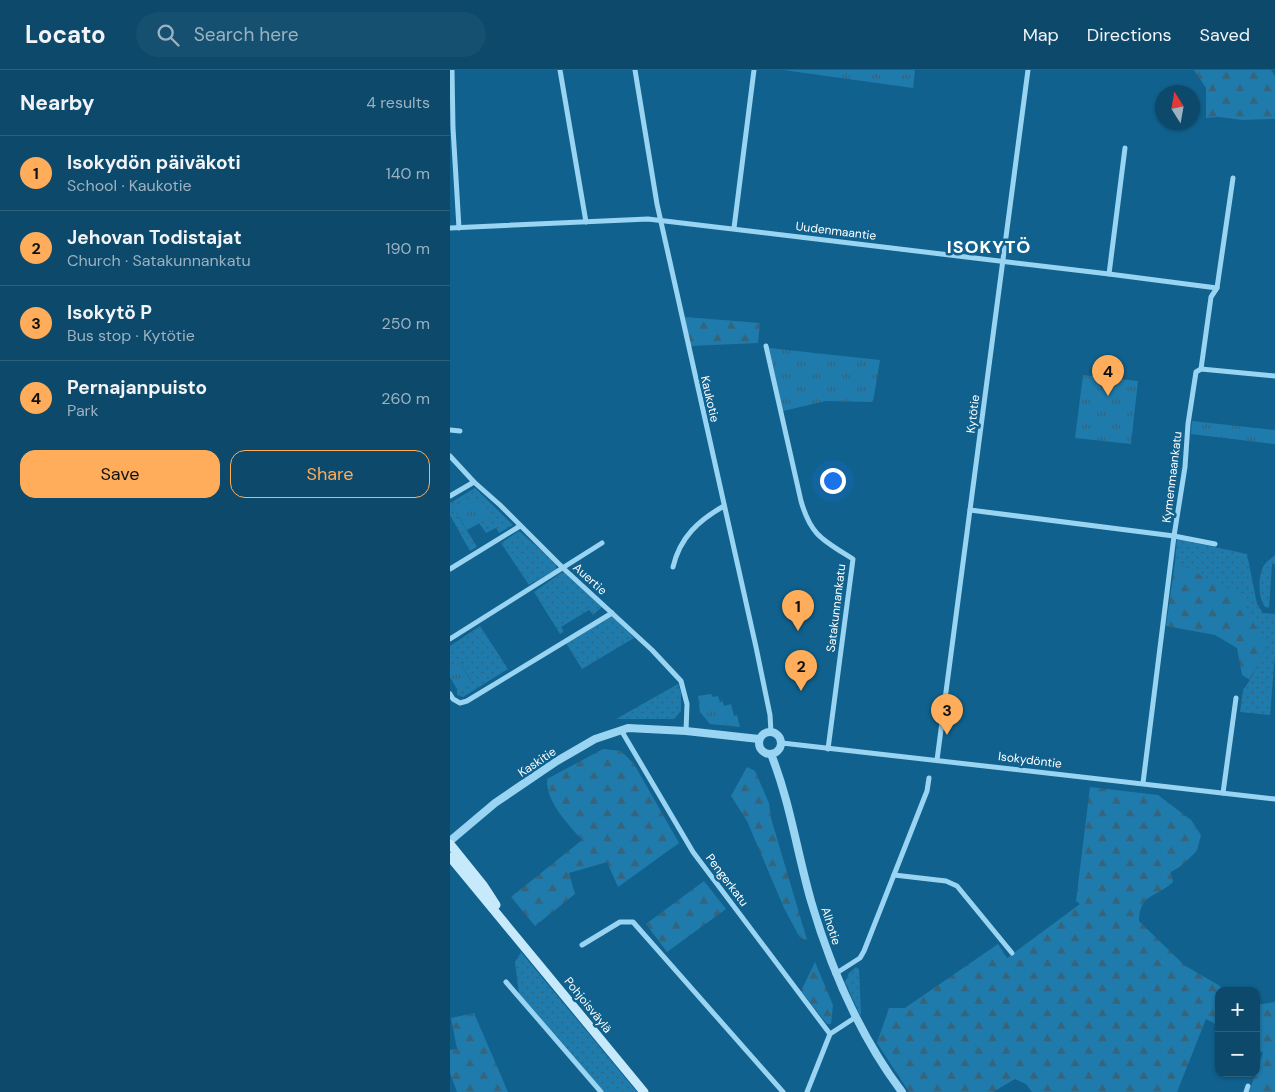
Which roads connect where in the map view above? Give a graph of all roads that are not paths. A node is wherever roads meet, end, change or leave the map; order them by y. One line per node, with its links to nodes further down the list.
1 (452, 70): 6 (street)
2 (560, 70): 10 (street)
3 (635, 70): 9 (street, Kaukotie)
4 (754, 70): 13 (street)
5 (1028, 70): 14 (street, Kytötie)
6 (452, 128): 12 (street)
7 (1125, 148): 15 (street)
8 (1233, 178): 16 (street, Kymenmaankatu)
9 (661, 220): 10 (street, Uudenmaantie); 13 (street, Uudenmaantie); 25 (street, Kaukotie)
10 (586, 222): 12 (street, Uudenmaantie)
11 (450, 228): 12 (street, Uudenmaantie)
12 (459, 228)
13 (734, 228): 14 (street, Uudenmaantie)
14 (1002, 262): 15 (street, Uudenmaantie); 26 (street, Kytötie)
15 (1109, 274): 16 (street, Uudenmaantie)
16 (1217, 288): 18 (street, Kymenmaankatu)
17 (766, 346): 43 (street, Satakunnankatu)
18 (1201, 369): 19 (street); 28 (street, Kymenmaankatu)
19 (1275, 376)
20 (450, 430): 21 (street)
21 (460, 431)
22 (450, 456): 23 (street, Auertie)
23 (474, 482): 24 (street); 27 (street, Auertie)
24 (450, 496)
25 (724, 506): 31 (street); 40 (street, Kaukotie)
26 (970, 510): 28 (street); 45 (street, Kytötie)
27 (520, 526): 32 (street, Auertie); 33 (street)
28 (1174, 536): 30 (street); 47 (street, Kymenmaankatu)
29 (602, 542): 32 (street)
30 (1216, 544)
31 (673, 567)
32 (563, 568): 34 (street, Auertie); 35 (street)
33 (450, 569)
34 (612, 613): 36 (street); 39 (street, Auertie)
35 (450, 639)
36 (450, 694)
37 (1236, 698): 48 (street)
38 (621, 730): 39 (street, Kaskitie); 50 (street, Kaskitie); 59 (street, Pengerkatu)
39 (686, 731): 41 (street)
40 (771, 732): 41 (street); 42 (street)
41 (760, 740): 44 (street)
42 (782, 743): 43 (street, Isokydöntie); 44 (street)
43 (828, 749): 45 (street, Isokydöntie)
44 (771, 754): 56 (street, Alhotie)
45 (937, 760): 47 (street, Isokydöntie)
46 (929, 778): 52 (street)
47 (1143, 784): 48 (street, Isokydöntie)
48 (1224, 793): 49 (street, Isokydöntie)
49 (1275, 799)
50 (450, 842): 53 (main road, Pohjoisväylä)
51 (450, 857): 53 (main road, Pohjoisväylä)
52 (894, 875): 55 (street); 56 (street)
53 (514, 933): 61 (main road, Pohjoisväylä)
54 (582, 945): 62 (street)
55 (1012, 952)
56 (835, 974): 58 (street, Alhotie)
57 (506, 982): 60 (street)
58 (856, 1017): 59 (street); 64 (street, Alhotie)
59 (830, 1034): 63 (street)
60 (602, 1092)
61 (644, 1092)
62 (783, 1092)
63 (807, 1092)
64 (902, 1092)

